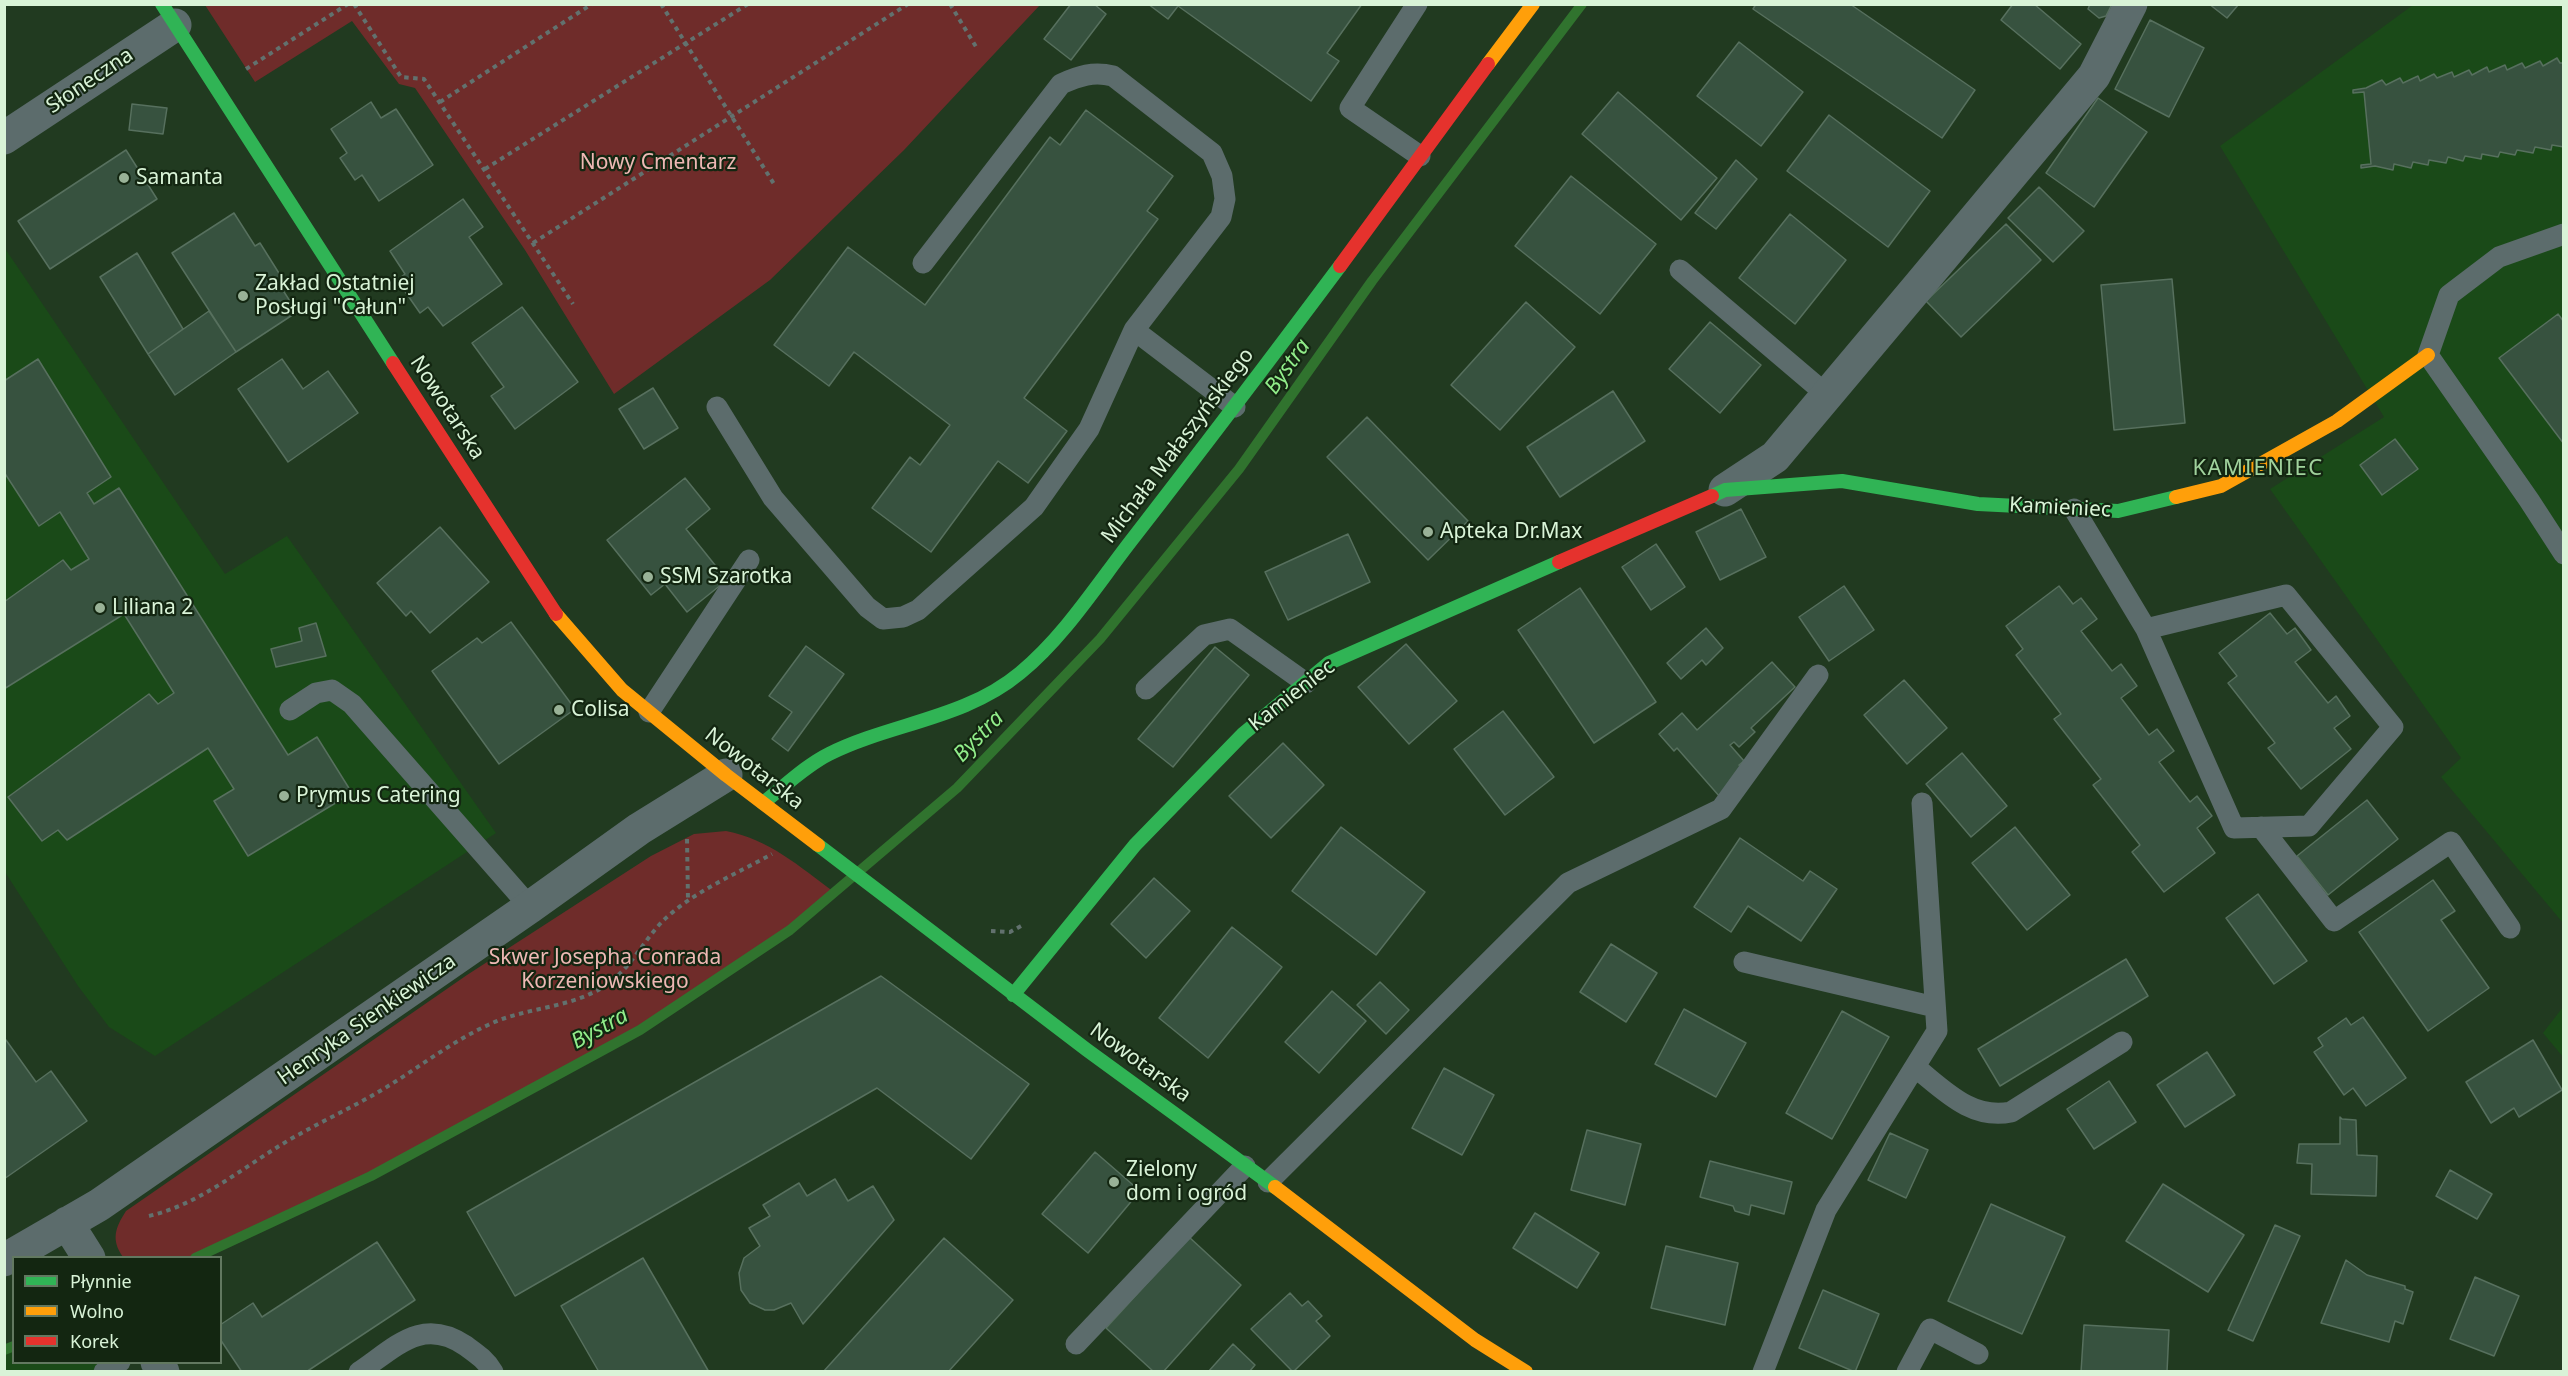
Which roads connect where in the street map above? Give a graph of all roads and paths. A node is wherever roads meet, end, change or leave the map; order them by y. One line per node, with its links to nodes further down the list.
1 (348, 4): 14 (path)
2 (354, 4): 15 (path)
3 (592, 4): 15 (path)
4 (661, 4): 12 (path)
5 (748, 4): 12 (path)
6 (908, 4): 16 (path)
7 (950, 4): 13 (path)
8 (1417, 4): 18 (lane)
9 (1533, 4): 18 (street, Michała Małaszyńskiego)
10 (2131, 4): 28 (street, Kamieniec)
11 (168, 15): 17 (street, Słoneczna); 40 (street, Nowotarska)
12 (686, 44): 16 (path); 19 (path)
13 (978, 50)
14 (237, 75)
15 (440, 102): 19 (path)
16 (731, 116): 20 (path); 22 (path)
17 (4, 138)
18 (1420, 156): 30 (street, Michała Małaszyńskiego)
19 (485, 169): 22 (path)
20 (774, 184)
21 (2564, 234): 27 (lane)
22 (533, 243): 25 (path)
23 (922, 263): 26 (lane)
24 (1680, 270): 28 (lane)
25 (573, 304)
26 (1134, 330): 29 (lane); 30 (lane)
27 (2428, 355): 32 (street, Kamieniec); 33 (lane)
28 (1827, 395): 31 (street, Kamieniec)
29 (717, 407)
30 (1235, 407): 42 (street, Michała Małaszyńskiego)
31 (1725, 490): 32 (street, Kamieniec); 37 (street, Kamieniec)
32 (2074, 509): 35 (lane)
33 (2564, 554)
34 (748, 561): 40 (lane)
35 (2146, 629): 44 (lane); 44 (lane)
36 (1818, 675): 58 (lane)
37 (1306, 682): 38 (lane); 51 (street, Kamieniec)
38 (1146, 689)
39 (290, 710): 48 (lane)
40 (649, 712): 41 (street, Nowotarska)
41 (726, 775): 42 (street, Nowotarska); 48 (street, Henryka Sienkiewicza)
42 (763, 803): 53 (street, Nowotarska)
43 (1922, 803): 54 (lane)
44 (2260, 827): 49 (lane)
45 (687, 829): 47 (path)
46 (774, 853): 47 (path)
47 (688, 901): 59 (path)
48 (530, 907): 60 (street, Henryka Sienkiewicza)
49 (2510, 928)
50 (984, 931): 51 (path)
51 (1057, 941): 53 (street, Kamieniec)
52 (1744, 962): 54 (lane)
53 (1013, 994): 57 (street, Nowotarska)
54 (1935, 1007): 56 (lane)
55 (2122, 1042): 56 (lane)
56 (1914, 1067): 68 (lane)
57 (1245, 1166): 58 (street, Nowotarska); 63 (lane)
58 (1268, 1182): 67 (street, Nowotarska)
59 (144, 1217)
60 (67, 1223): 61 (street); 62 (street, Henryka Sienkiewicza)
61 (88, 1256)
62 (4, 1260)
63 (1076, 1344)
64 (1978, 1354): 69 (lane)
65 (359, 1371): 66 (lane)
66 (493, 1371)
67 (1526, 1371)
68 (1763, 1371)
69 (1907, 1371)

